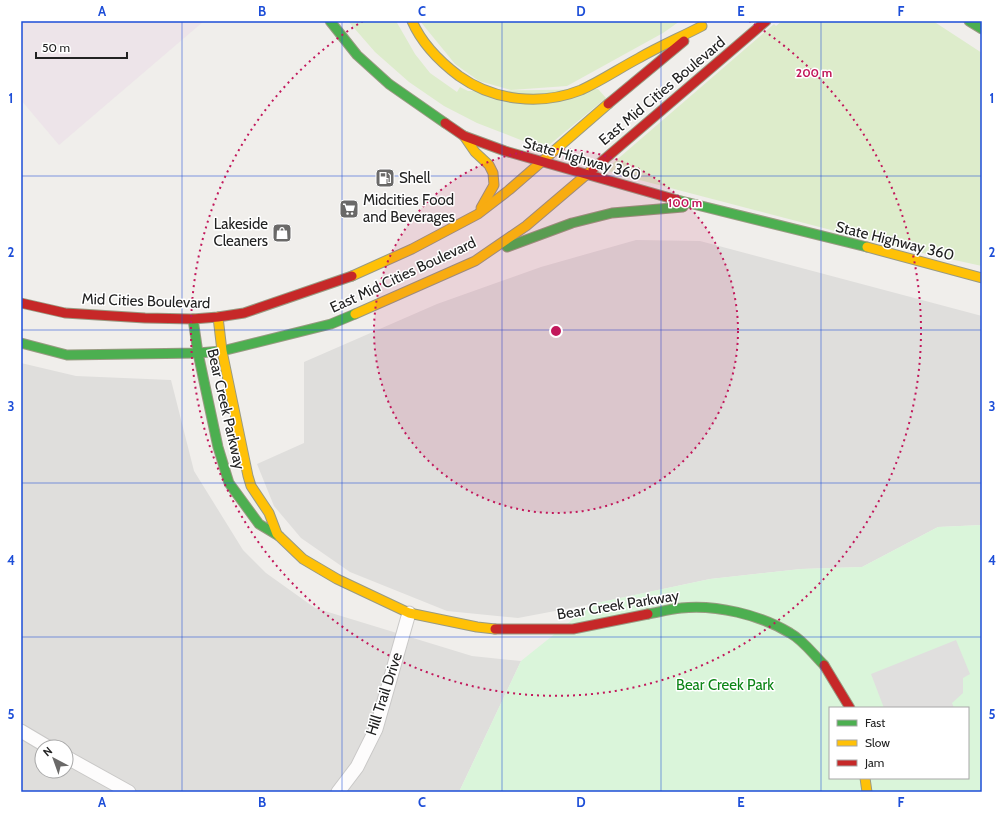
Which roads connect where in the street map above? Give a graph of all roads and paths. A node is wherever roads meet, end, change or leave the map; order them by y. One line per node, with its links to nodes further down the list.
1 (330, 21): 7 (main road, State Highway 360)
2 (412, 21): 5 (main road)
3 (766, 21): 9 (main road, East Mid Cities Boulevard)
4 (970, 21): 6 (main road)
5 (705, 24): 8 (main road, East Mid Cities Boulevard)
6 (982, 29)
7 (464, 136): 8 (main road, State Highway 360); 11 (main road)
8 (543, 162): 9 (main road, State Highway 360); 11 (main road, East Mid Cities Boulevard)
9 (586, 175): 10 (main road, State Highway 360); 12 (main road, East Mid Cities Boulevard)
10 (697, 206): 12 (main road); 13 (main road, State Highway 360)
11 (478, 214): 15 (main road, East Mid Cities Boulevard)
12 (474, 261): 19 (main road, East Mid Cities Boulevard)
13 (982, 278)
14 (21, 303): 17 (main road, Mid Cities Boulevard)
15 (270, 304): 16 (main road, Mid Cities Boulevard)
16 (218, 317): 17 (main road, Mid Cities Boulevard); 19 (main road, Bear Creek Parkway)
17 (193, 319): 20 (main road, Bear Creek Parkway)
18 (21, 343): 20 (main road, East Mid Cities Boulevard)
19 (222, 351): 20 (main road, East Mid Cities Boulevard); 21 (main road, Bear Creek Parkway)
20 (198, 353): 21 (main road, Bear Creek Parkway)
21 (277, 534): 22 (main road, Bear Creek Parkway)
22 (410, 613): 23 (main road, Bear Creek Parkway); 29 (street, Hill Trail Drive)
23 (849, 707)
24 (21, 732): 25 (street)
25 (34, 739)
26 (74, 761): 28 (street)
27 (865, 779): 30 (main road)
28 (129, 792)
29 (338, 792)
30 (867, 792)

